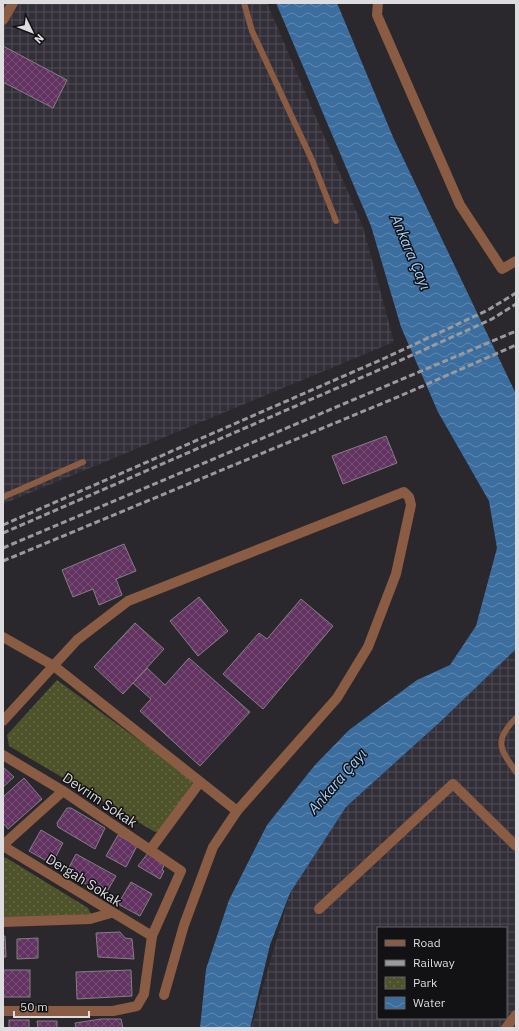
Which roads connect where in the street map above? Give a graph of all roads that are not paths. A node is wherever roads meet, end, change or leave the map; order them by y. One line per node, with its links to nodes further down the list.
1 (13, 3): 4 (street)
2 (244, 3): 5 (lane)
3 (378, 3): 6 (street)
4 (3, 20)
5 (336, 221)
6 (516, 261)
7 (83, 462): 8 (lane)
8 (3, 497)
9 (3, 637): 10 (street)
10 (54, 666): 12 (street); 15 (street); 17 (street)
11 (516, 718): 14 (lane)
12 (3, 721)
13 (3, 755): 16 (street, Devrim Sokak)
14 (516, 772)
15 (200, 782): 17 (street); 20 (street)
16 (63, 791): 18 (street); 20 (street, Devrim Sokak)
17 (237, 811): 25 (street)
18 (3, 846): 22 (street, Dergah Sokak)
19 (516, 846): 21 (street)
20 (150, 850): 24 (street, Devrim Sokak)
21 (319, 909)
22 (110, 913): 23 (street); 24 (street, Dergah Sokak)
23 (3, 922)
24 (152, 936): 26 (street)
25 (164, 996)
26 (3, 1011)
27 (516, 1015): 28 (street)
28 (506, 1028)

